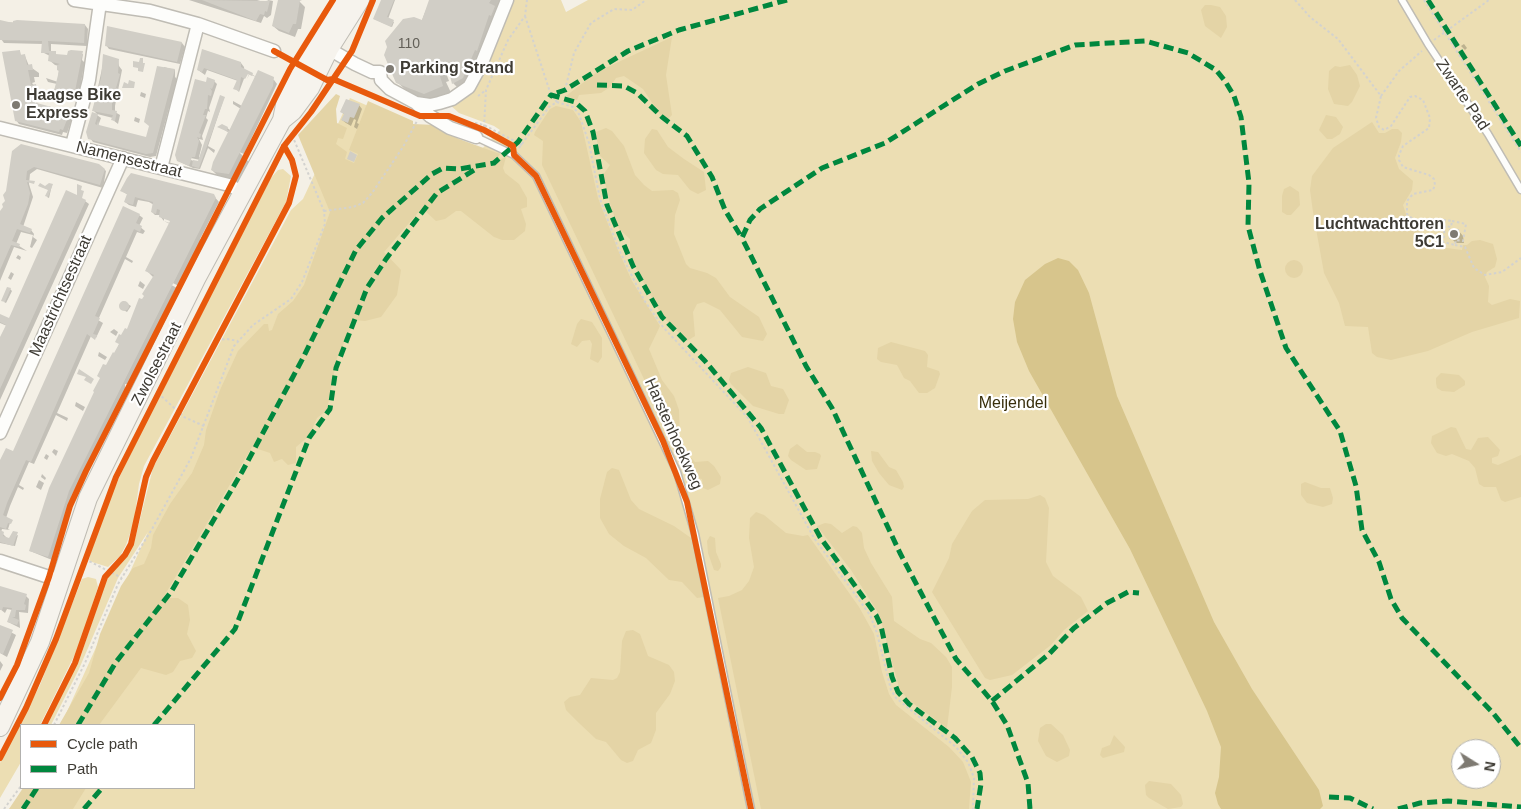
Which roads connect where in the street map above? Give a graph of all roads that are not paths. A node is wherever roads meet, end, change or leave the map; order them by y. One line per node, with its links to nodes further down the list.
1 (74, 0): 5 (street)
2 (507, 0): 10 (street)
3 (1402, 0): 16 (lane, Zwarte Pad)
4 (354, 1): 8 (main road, Zwolsestraat)
5 (100, 3): 6 (street); 13 (street)
6 (151, 5): 7 (street)
7 (198, 24): 9 (street); 15 (street)
8 (323, 45): 10 (street, Harstenhoekweg); 17 (main road, Zwolsestraat)
9 (274, 51)
10 (414, 107): 12 (street, Harstenhoekweg)
11 (0, 128): 13 (street, Namensestraat)
12 (481, 131): 22 (lane, Harstenhoekweg)
13 (72, 146): 14 (street, Namensestraat)
14 (123, 158): 15 (street, Namensestraat); 18 (street, Maastrichtsestraat)
15 (161, 168): 17 (street, Namensestraat)
16 (1521, 190)
17 (242, 192): 20 (main road, Zwolsestraat)
18 (0, 433)
19 (0, 561): 20 (street)
20 (62, 581): 21 (main road, Zwolsestraat)
21 (2, 717)
22 (751, 809)

